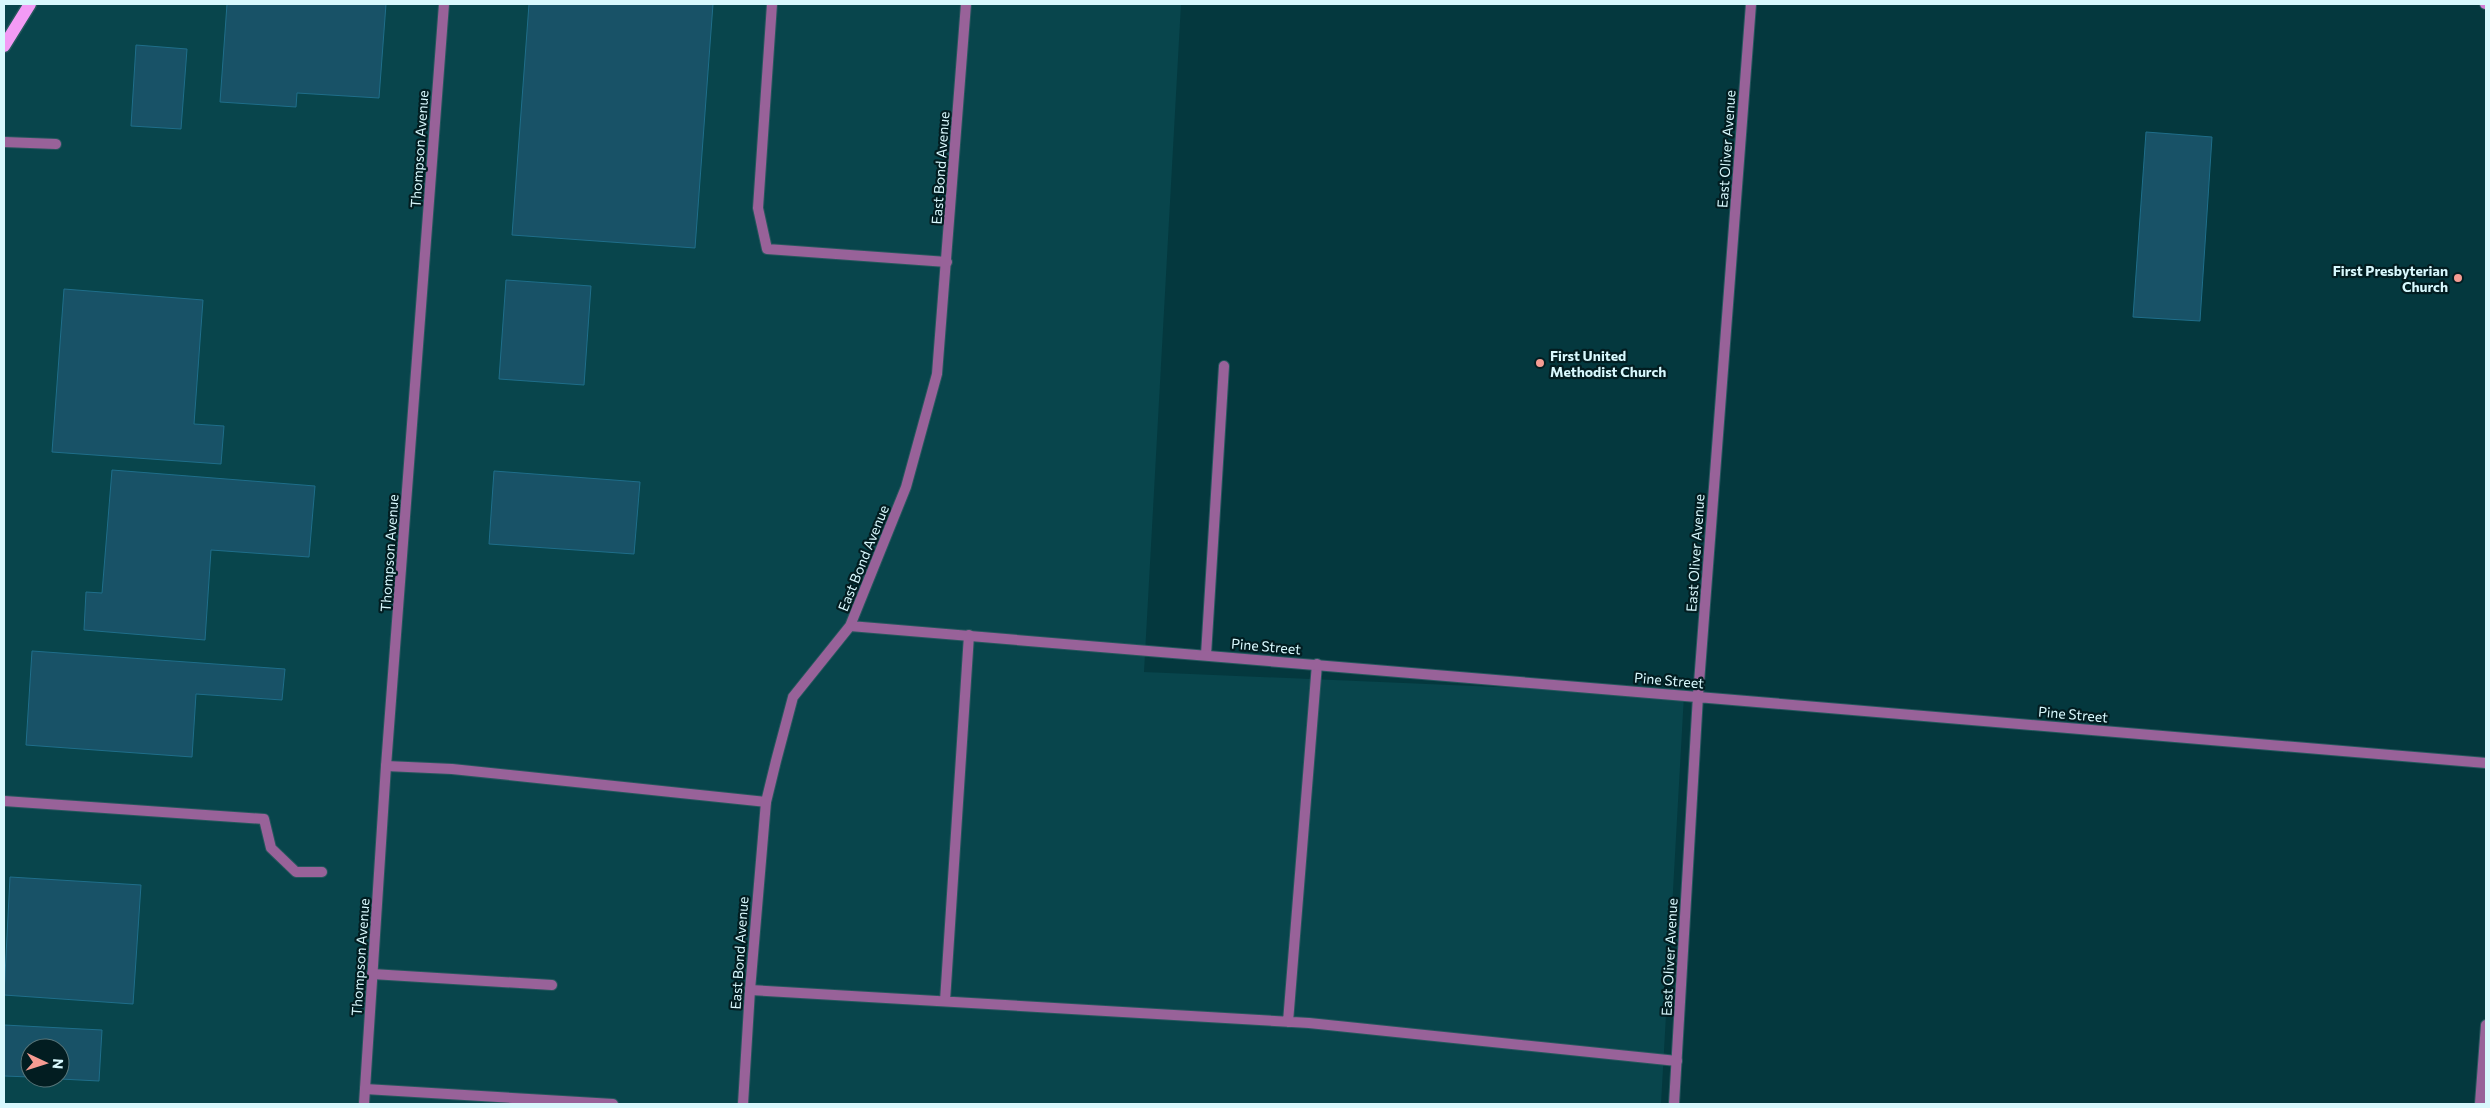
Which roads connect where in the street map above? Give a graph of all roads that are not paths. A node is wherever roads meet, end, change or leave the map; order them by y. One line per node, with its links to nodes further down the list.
1 (30, 4): 6 (main road)
2 (444, 4): 17 (street, Thompson Avenue)
3 (772, 4): 9 (street)
4 (966, 4): 9 (street, East Bond Avenue)
5 (1751, 4): 15 (street, East Oliver Avenue)
6 (4, 46)
7 (4, 142): 8 (street)
8 (56, 144)
9 (946, 262): 11 (street, East Bond Avenue)
10 (1224, 366): 13 (street)
11 (850, 626): 12 (street, Pine Street); 19 (street, East Bond Avenue)
12 (969, 636): 13 (street, Pine Street); 24 (street)
13 (1206, 655): 14 (street, Pine Street)
14 (1317, 664): 15 (street, Pine Street); 25 (street)
15 (1698, 696): 16 (street, Pine Street); 27 (street, East Oliver Avenue)
16 (2486, 763)
17 (386, 766): 19 (street); 21 (street, Thompson Avenue)
18 (4, 801): 20 (street)
19 (766, 802): 23 (street, East Bond Avenue)
20 (322, 872)
21 (372, 974): 22 (street); 28 (street, Thompson Avenue)
22 (552, 985)
23 (750, 990): 24 (street); 31 (street, East Bond Avenue)
24 (946, 1001): 25 (street)
25 (1288, 1022): 27 (street)
26 (2486, 1025): 33 (street)
27 (1677, 1061): 32 (street, East Oliver Avenue)
28 (365, 1089): 29 (street, Thompson Avenue); 30 (street)
29 (364, 1104)
30 (613, 1104)
31 (743, 1104)
32 (1674, 1104)
33 (2480, 1104)

